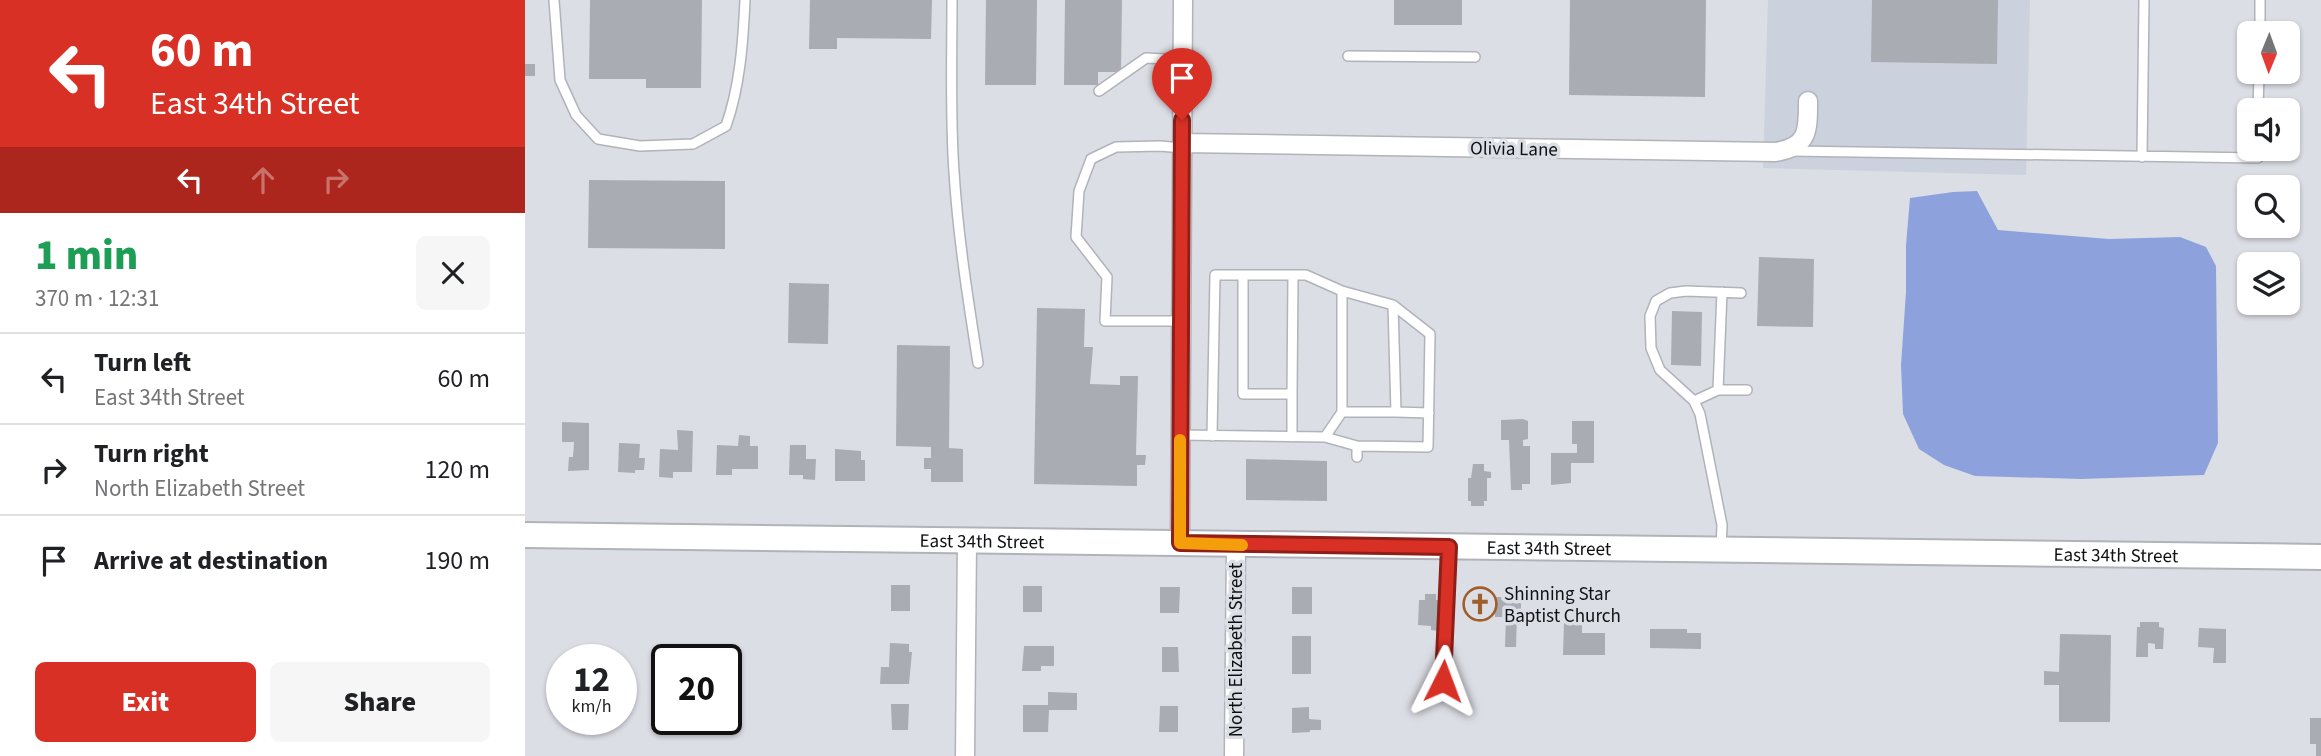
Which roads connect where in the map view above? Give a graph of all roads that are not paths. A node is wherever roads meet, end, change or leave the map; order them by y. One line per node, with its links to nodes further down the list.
1 (554, 0): 2 (lane)
2 (745, 0)
3 (952, 0): 24 (lane)
4 (1183, 0): 10 (street)
5 (2144, 0): 15 (lane)
6 (2260, 0): 7 (lane)
7 (2260, 21)
8 (1348, 56): 9 (lane)
9 (1475, 57)
10 (1183, 60): 11 (lane); 13 (street)
11 (1098, 91)
12 (1808, 100): 14 (street)
13 (1182, 146): 14 (street, Olivia Lane); 23 (street); 23 (lane)
14 (1786, 151): 15 (lane)
15 (2142, 157): 16 (lane)
16 (2237, 158)
17 (1243, 275): 18 (lane); 27 (lane); 33 (lane)
18 (1293, 275): 19 (lane); 27 (lane)
19 (1342, 291): 22 (lane); 29 (lane)
20 (1721, 292): 21 (lane); 25 (lane); 28 (lane)
21 (1741, 293)
22 (1393, 305): 30 (lane); 31 (lane)
23 (1181, 321): 32 (street)
24 (978, 363)
25 (1718, 390): 26 (lane); 28 (lane)
26 (1747, 390)
27 (1292, 394): 34 (lane)
28 (1694, 401): 41 (lane)
29 (1342, 412): 30 (lane); 35 (lane)
30 (1396, 412): 31 (lane)
31 (1429, 413): 35 (lane)
32 (1180, 435): 33 (lane); 38 (street)
33 (1212, 436): 34 (lane)
34 (1292, 437): 35 (lane)
35 (1325, 438)
36 (525, 536): 37 (main road, East 34th Street)
37 (967, 541): 38 (main road, East 34th Street); 44 (street)
38 (1180, 543): 39 (main road, East 34th Street)
39 (1236, 544): 40 (main road, East 34th Street); 45 (street, North Elizabeth Street)
40 (1449, 547): 41 (main road, East 34th Street); 43 (lane)
41 (1720, 550): 42 (main road, East 34th Street)
42 (2321, 557)
43 (1443, 681)
44 (965, 756)
45 (1234, 756)

